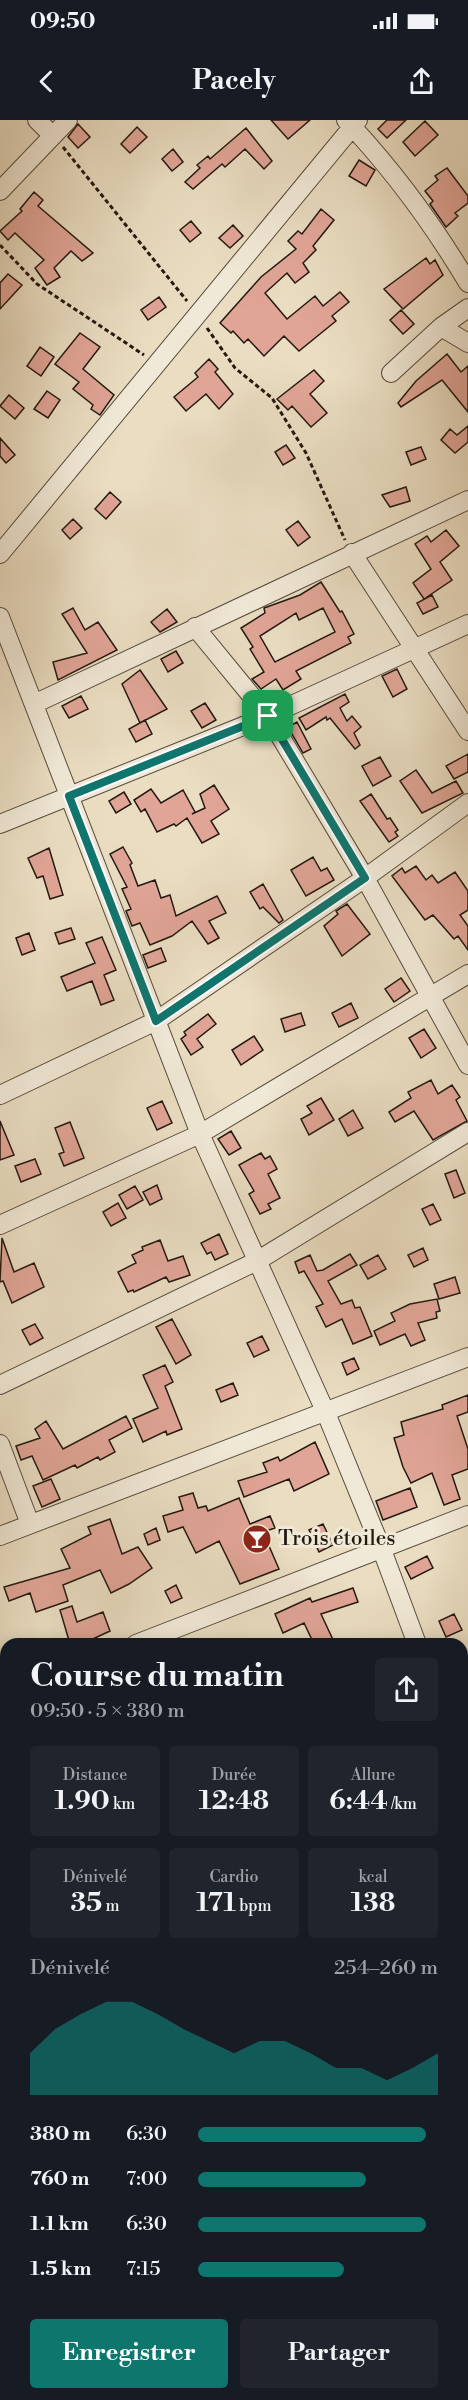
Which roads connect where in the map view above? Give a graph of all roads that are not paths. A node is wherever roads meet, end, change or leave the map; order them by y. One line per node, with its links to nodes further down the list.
1 (38, 120): 4 (street)
2 (68, 120): 4 (street)
3 (352, 122): 6 (street); 13 (street)
4 (53, 136): 5 (street)
5 (0, 191)
6 (468, 283)
7 (468, 308): 8 (street)
8 (441, 327): 9 (street); 10 (street)
9 (468, 343)
10 (391, 373)
11 (468, 500): 12 (street)
12 (352, 553): 16 (street); 17 (street)
13 (0, 554)
14 (0, 617): 18 (street)
15 (468, 624): 17 (street)
16 (195, 627): 18 (street); 19 (street)
17 (416, 648): 19 (street); 20 (street)
18 (34, 704): 21 (street)
19 (268, 716): 21 (street); 24 (street)
20 (468, 731)
21 (69, 796): 23 (street); 27 (street)
22 (468, 803): 24 (street)
23 (0, 824)
24 (365, 878): 26 (street); 27 (street)
25 (468, 974): 26 (street)
26 (433, 997): 28 (street); 31 (street)
27 (156, 1021): 29 (street); 31 (street)
28 (468, 1065)
29 (0, 1095)
30 (468, 1132): 33 (street)
31 (200, 1134): 32 (street); 33 (street)
32 (0, 1226)
33 (257, 1261): 35 (street); 36 (street)
34 (468, 1357): 36 (street)
35 (0, 1385)
36 (326, 1413): 39 (street); 41 (street)
37 (0, 1444): 39 (street)
38 (468, 1515): 41 (street)
39 (30, 1524): 40 (street)
40 (0, 1536)
41 (382, 1550): 42 (street); 43 (street)
42 (152, 1638)
43 (415, 1638)

